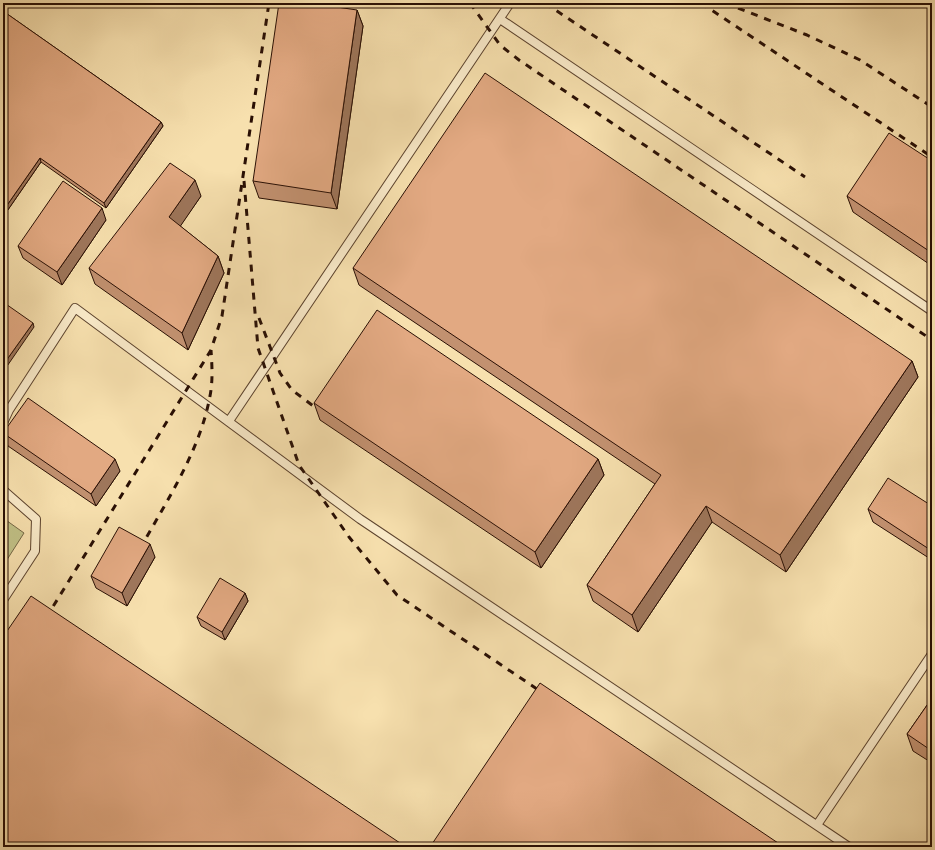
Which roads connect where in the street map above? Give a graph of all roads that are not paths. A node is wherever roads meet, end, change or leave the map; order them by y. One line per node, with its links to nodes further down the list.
1 (510, 3): 2 (lane)
2 (500, 19): 3 (lane); 4 (lane)
3 (932, 311)
4 (229, 421): 5 (lane); 9 (lane)
5 (3, 423)
6 (3, 490): 7 (lane)
7 (3, 600)
8 (932, 654): 9 (lane)
9 (816, 825): 10 (lane)
10 (849, 847)

